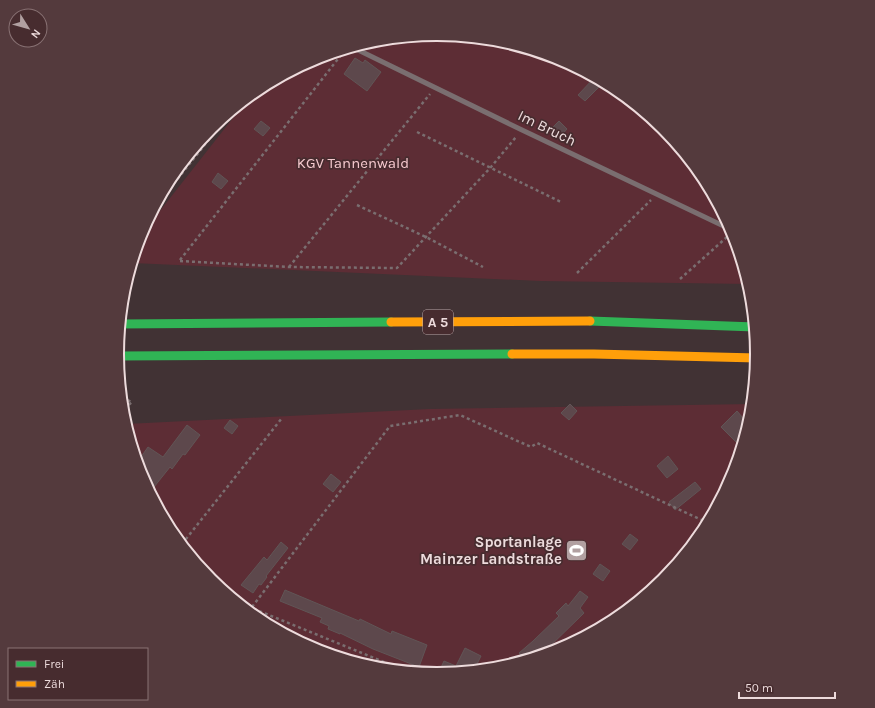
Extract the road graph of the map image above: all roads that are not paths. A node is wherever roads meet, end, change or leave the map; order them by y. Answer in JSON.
{"nodes":[{"id":1,"x":360,"y":51,"type":"edge"},
{"id":2,"x":723,"y":226,"type":"edge"},
{"id":3,"x":126,"y":324,"type":"edge"},
{"id":4,"x":749,"y":327,"type":"edge"},
{"id":5,"x":124,"y":356,"type":"edge"},
{"id":6,"x":750,"y":358,"type":"edge"}],
"edges":[{"from":1,"to":2,"type":"lane","name":"Im Bruch"},
{"from":3,"to":4,"type":"highway","number":"A 5"},
{"from":5,"to":6,"type":"highway","number":"A 5"}]}
